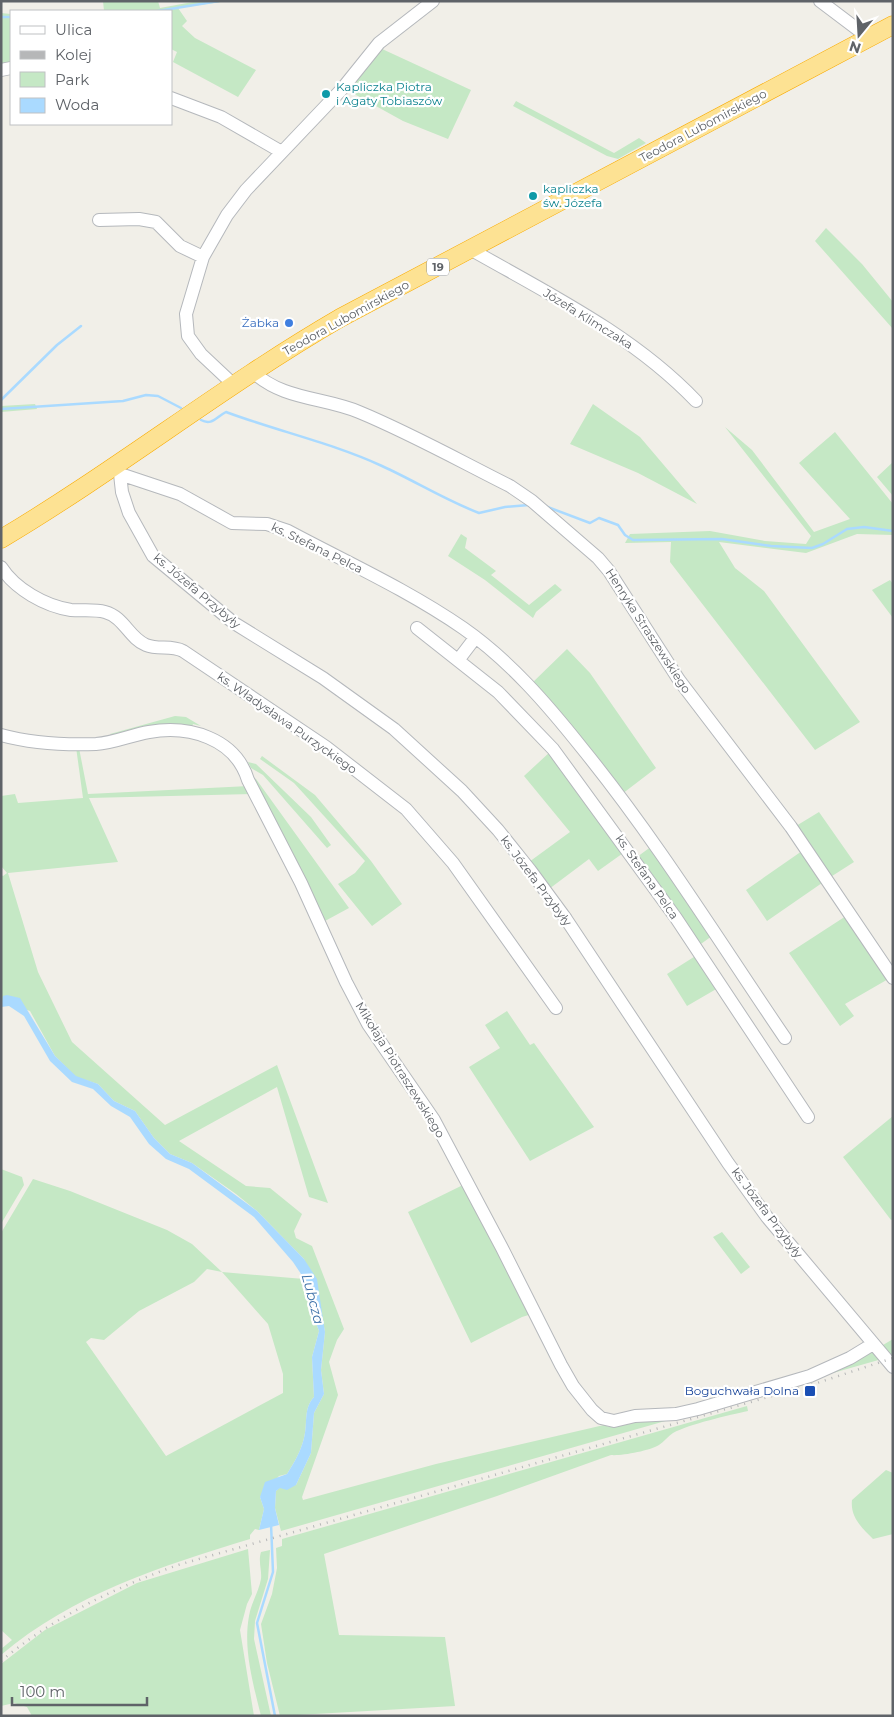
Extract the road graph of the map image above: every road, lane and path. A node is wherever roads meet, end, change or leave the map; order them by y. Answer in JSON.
{"nodes":[{"id":1,"x":433,"y":1,"type":"edge"},
{"id":2,"x":820,"y":1,"type":"edge"},
{"id":3,"x":893,"y":25,"type":"edge"},
{"id":4,"x":869,"y":38,"type":"junction"},
{"id":5,"x":172,"y":98,"type":"edge"},
{"id":6,"x":280,"y":151,"type":"junction"},
{"id":7,"x":99,"y":220,"type":"dead end"},
{"id":8,"x":470,"y":249,"type":"junction"},
{"id":9,"x":203,"y":257,"type":"junction"},
{"id":10,"x":253,"y":372,"type":"junction"},
{"id":11,"x":234,"y":385,"type":"junction"},
{"id":12,"x":696,"y":401,"type":"dead end"},
{"id":13,"x":118,"y":470,"type":"junction"},
{"id":14,"x":1,"y":539,"type":"edge"},
{"id":15,"x":1,"y":567,"type":"edge"},
{"id":16,"x":417,"y":628,"type":"dead end"},
{"id":17,"x":475,"y":638,"type":"junction"},
{"id":18,"x":459,"y":659,"type":"junction"},
{"id":19,"x":1,"y":735,"type":"edge"},
{"id":20,"x":893,"y":978,"type":"edge"},
{"id":21,"x":556,"y":1008,"type":"dead end"},
{"id":22,"x":785,"y":1038,"type":"dead end"},
{"id":23,"x":808,"y":1116,"type":"dead end"},
{"id":24,"x":873,"y":1344,"type":"junction"},
{"id":25,"x":890,"y":1364,"type":"edge"}],
"edges":[{"from":1,"to":6,"type":"street"},
{"from":2,"to":4,"type":"street"},
{"from":3,"to":4,"type":"highway","name":"Teodora Lubomirskiego","number":"19"},
{"from":4,"to":8,"type":"highway","name":"Teodora Lubomirskiego","number":"19"},
{"from":5,"to":6,"type":"street"},
{"from":6,"to":9,"type":"street"},
{"from":7,"to":9,"type":"street"},
{"from":8,"to":10,"type":"highway","name":"Teodora Lubomirskiego","number":"19"},
{"from":8,"to":12,"type":"street","name":"Józefa Klimczaka"},
{"from":9,"to":11,"type":"street"},
{"from":10,"to":11,"type":"highway","name":"Teodora Lubomirskiego","number":"19"},
{"from":10,"to":20,"type":"street","name":"Henryka Straszewskiego"},
{"from":11,"to":13,"type":"highway","name":"Teodora Lubomirskiego","number":"19"},
{"from":13,"to":14,"type":"highway","name":"Teodora Lubomirskiego","number":"19"},
{"from":13,"to":17,"type":"street","name":"ks. Stefana Pelca"},
{"from":13,"to":24,"type":"street","name":"ks. Józefa Przybyły"},
{"from":15,"to":21,"type":"street","name":"ks. Władysława Purzyckiego"},
{"from":16,"to":18,"type":"street","name":"ks. Stefana Pelca"},
{"from":17,"to":18,"type":"street"},
{"from":17,"to":22,"type":"street","name":"ks. Stefana Pelca"},
{"from":18,"to":23,"type":"street","name":"ks. Stefana Pelca"},
{"from":19,"to":24,"type":"street","name":"Mikołaja Piotraszewskiego"},
{"from":24,"to":25,"type":"street","name":"ks. Józefa Przybyły"}]}
